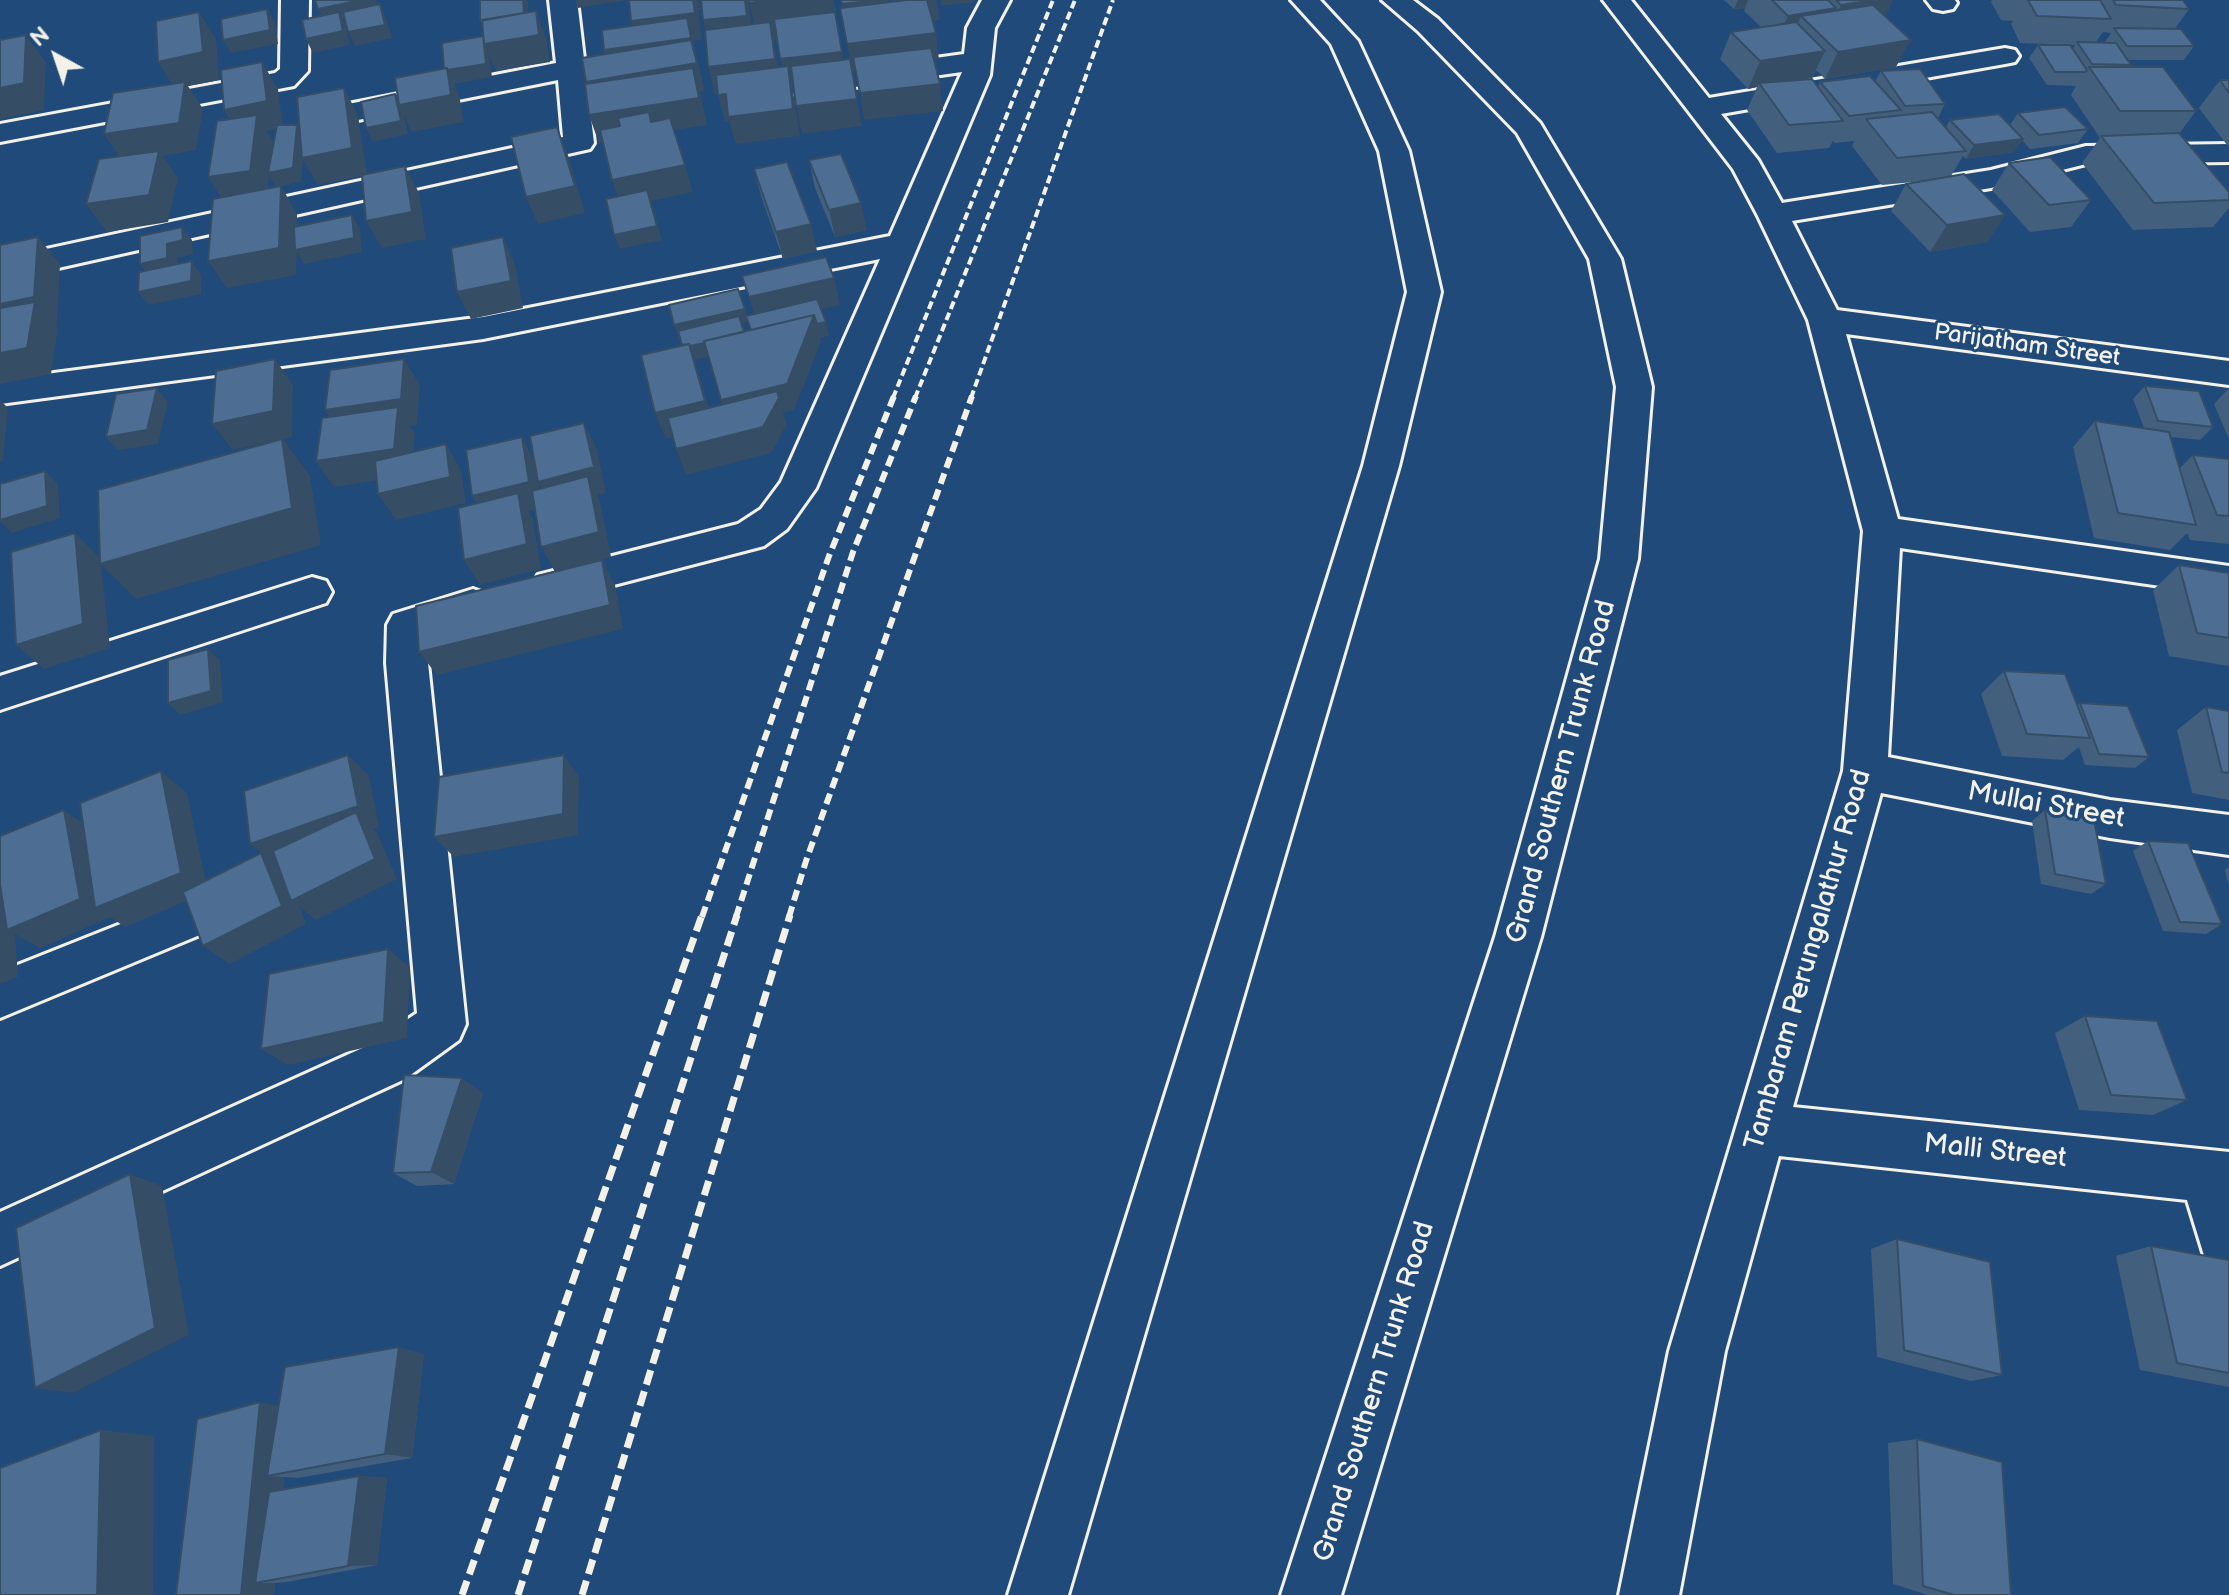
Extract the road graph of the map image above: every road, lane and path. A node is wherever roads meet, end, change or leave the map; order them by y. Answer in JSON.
{"nodes":[{"id":1,"x":295,"y":0,"type":"edge"},
{"id":2,"x":563,"y":0,"type":"edge"},
{"id":3,"x":996,"y":0,"type":"edge"},
{"id":4,"x":1305,"y":0,"type":"edge"},
{"id":5,"x":1396,"y":0,"type":"edge"},
{"id":6,"x":1617,"y":0,"type":"edge"},
{"id":7,"x":2005,"y":56,"type":"dead end"},
{"id":8,"x":977,"y":61,"type":"junction"},
{"id":9,"x":570,"y":69,"type":"junction"},
{"id":10,"x":798,"y":86,"type":"edge"},
{"id":11,"x":1704,"y":108,"type":"junction"},
{"id":12,"x":338,"y":115,"type":"edge"},
{"id":13,"x":0,"y":133,"type":"edge"},
{"id":14,"x":2229,"y":153,"type":"edge"},
{"id":15,"x":1773,"y":214,"type":"junction"},
{"id":16,"x":903,"y":244,"type":"junction"},
{"id":17,"x":0,"y":270,"type":"edge"},
{"id":18,"x":1825,"y":320,"type":"junction"},
{"id":19,"x":2229,"y":373,"type":"edge"},
{"id":20,"x":0,"y":392,"type":"edge"},
{"id":21,"x":1882,"y":531,"type":"junction"},
{"id":22,"x":2229,"y":581,"type":"edge"},
{"id":23,"x":312,"y":592,"type":"dead end"},
{"id":24,"x":0,"y":693,"type":"edge"},
{"id":25,"x":1865,"y":771,"type":"junction"},
{"id":26,"x":2229,"y":835,"type":"edge"},
{"id":27,"x":191,"y":917,"type":"edge"},
{"id":28,"x":0,"y":995,"type":"edge"},
{"id":29,"x":1761,"y":1129,"type":"junction"},
{"id":30,"x":2217,"y":1176,"type":"edge"},
{"id":31,"x":0,"y":1239,"type":"edge"},
{"id":32,"x":2229,"y":1256,"type":"edge"},
{"id":33,"x":1038,"y":1595,"type":"edge"},
{"id":34,"x":1311,"y":1595,"type":"edge"},
{"id":35,"x":1649,"y":1595,"type":"edge"}],
"edges":[{"from":1,"to":13,"type":"main road"},
{"from":2,"to":9,"type":"main road"},
{"from":3,"to":8,"type":"main road"},
{"from":4,"to":33,"type":"main road"},
{"from":5,"to":34,"type":"main road","name":"Grand Southern Trunk Road"},
{"from":6,"to":11,"type":"main road","name":"Tambaram Perungalathur Road"},
{"from":7,"to":11,"type":"main road"},
{"from":8,"to":10,"type":"main road"},
{"from":8,"to":16,"type":"main road"},
{"from":9,"to":12,"type":"main road"},
{"from":9,"to":17,"type":"main road"},
{"from":11,"to":15,"type":"main road","name":"Tambaram Perungalathur Road"},
{"from":14,"to":15,"type":"main road"},
{"from":15,"to":18,"type":"main road","name":"Tambaram Perungalathur Road"},
{"from":16,"to":20,"type":"main road"},
{"from":16,"to":31,"type":"main road"},
{"from":18,"to":19,"type":"main road","name":"Parijatham Street"},
{"from":18,"to":21,"type":"main road","name":"Tambaram Perungalathur Road"},
{"from":21,"to":22,"type":"main road"},
{"from":21,"to":25,"type":"main road","name":"Tambaram Perungalathur Road"},
{"from":23,"to":24,"type":"main road"},
{"from":25,"to":26,"type":"main road","name":"Mullai Street"},
{"from":25,"to":29,"type":"main road","name":"Tambaram Perungalathur Road"},
{"from":27,"to":28,"type":"main road"},
{"from":29,"to":30,"type":"main road","name":"Malli Street"},
{"from":29,"to":35,"type":"main road","name":"Tambaram Perungalathur Road"},
{"from":30,"to":32,"type":"main road"}]}
